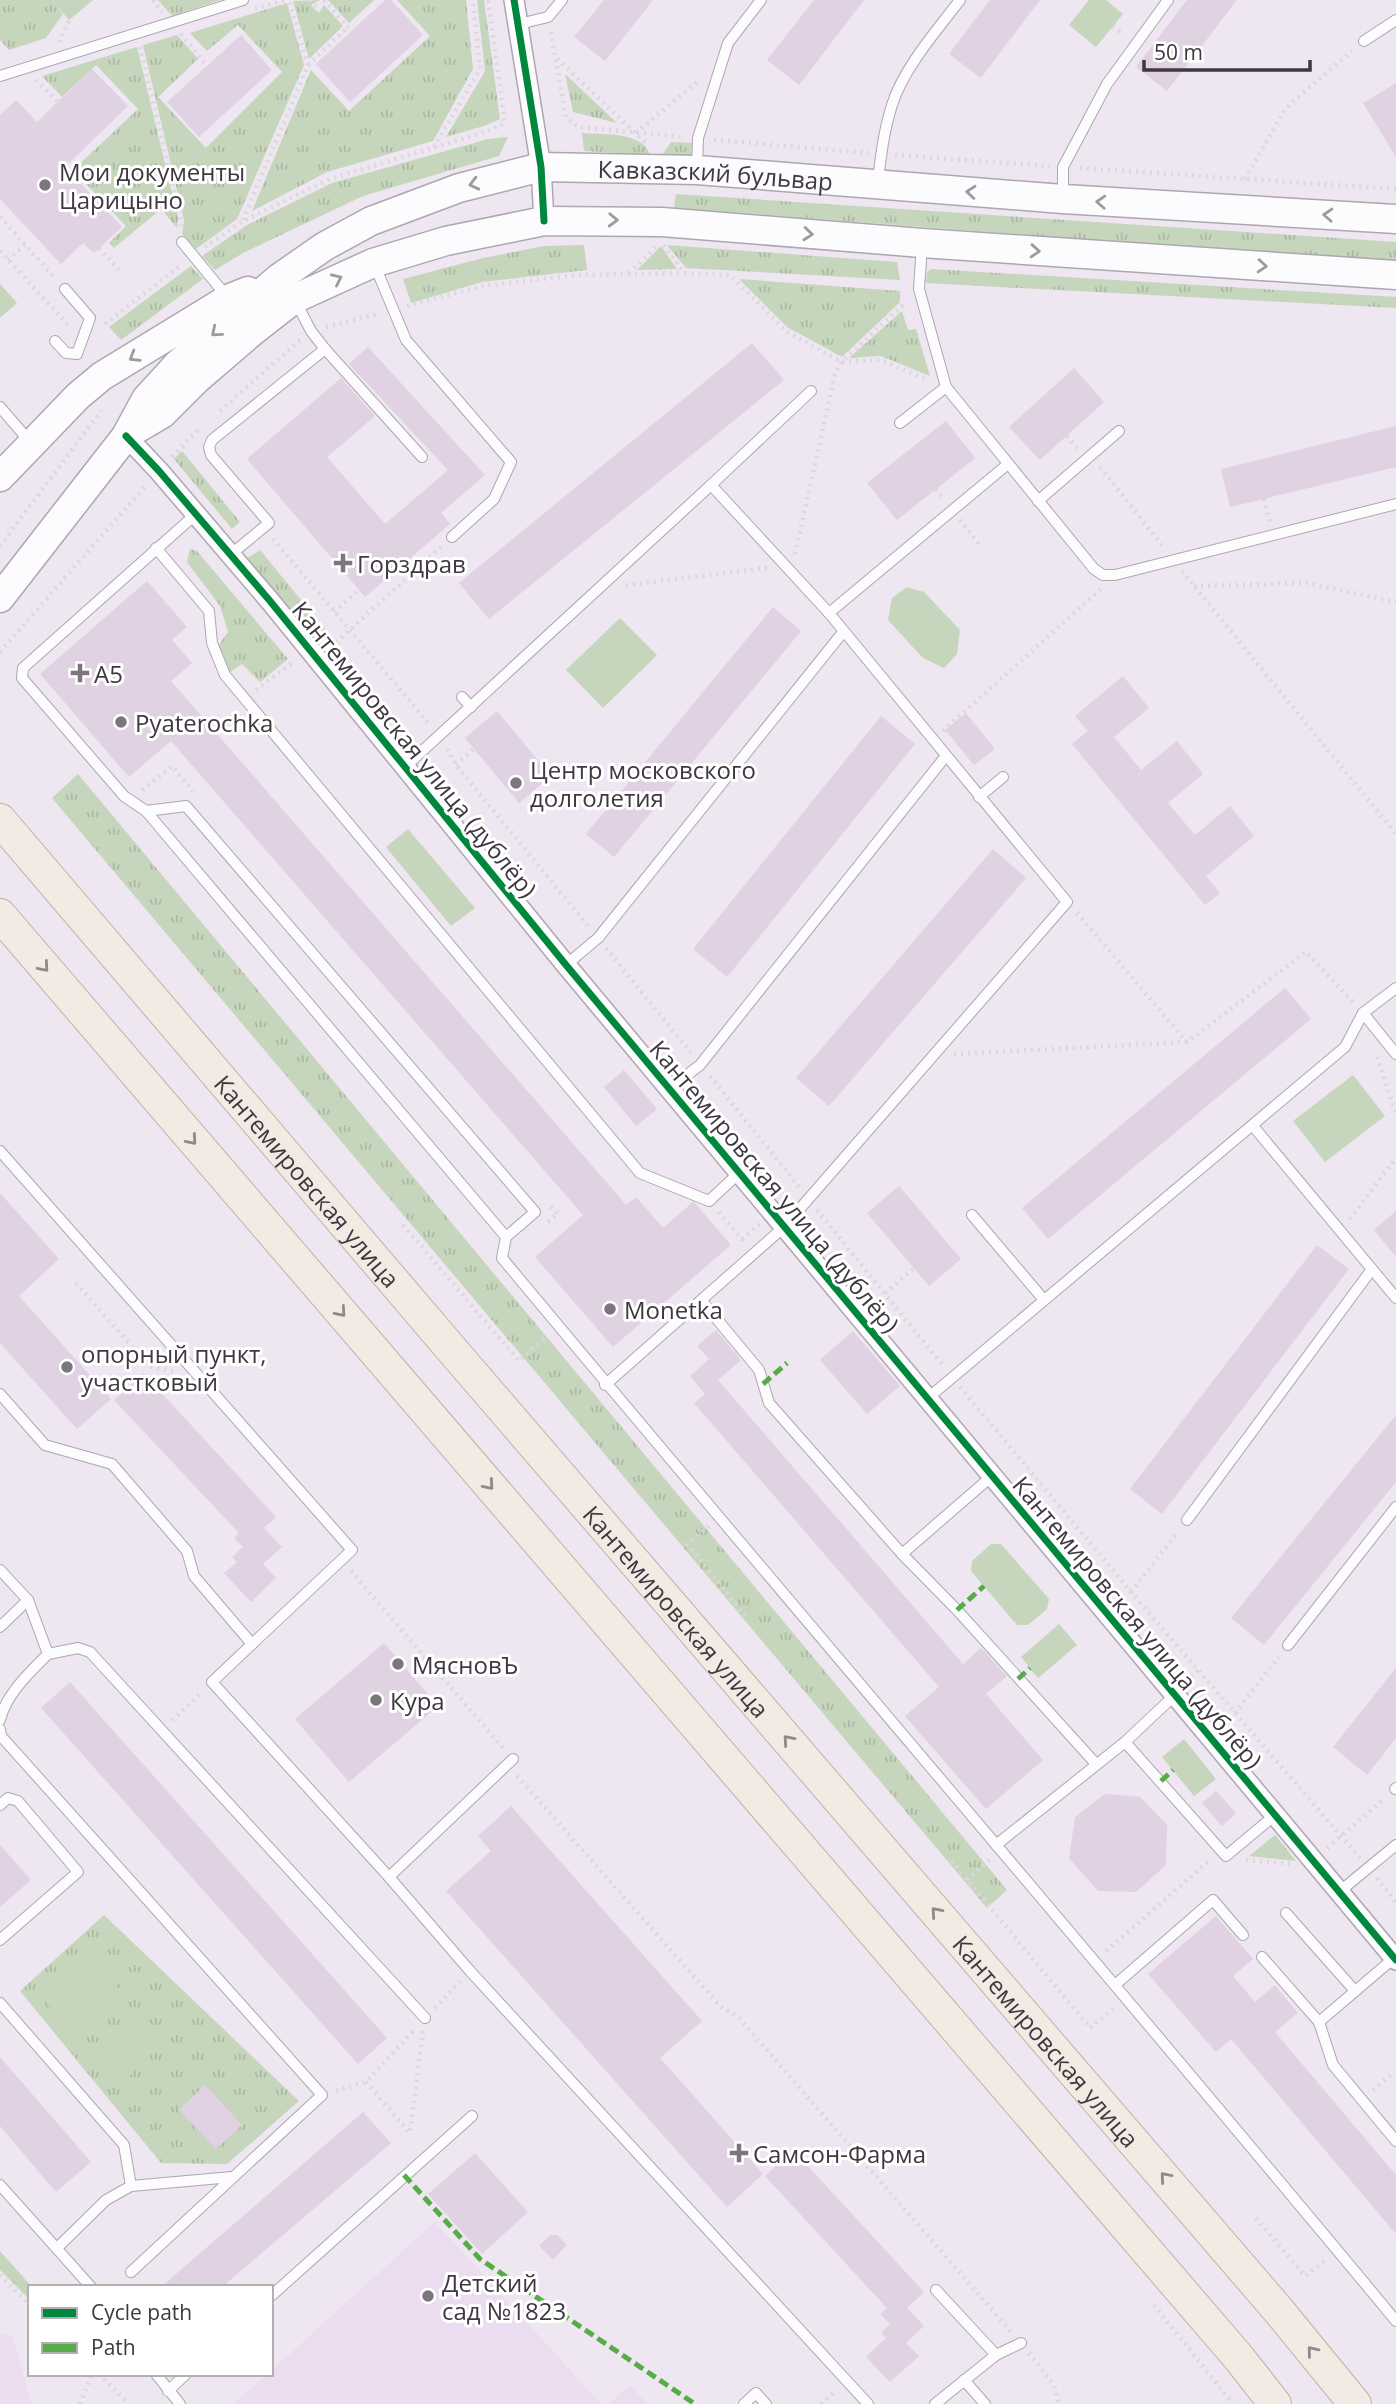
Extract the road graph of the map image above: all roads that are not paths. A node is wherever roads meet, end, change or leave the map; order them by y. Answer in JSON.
{"nodes":[{"id":1,"x":243,"y":0,"type":"edge"},
{"id":2,"x":514,"y":0,"type":"edge"},
{"id":3,"x":562,"y":0,"type":"edge"},
{"id":4,"x":761,"y":0,"type":"edge"},
{"id":5,"x":960,"y":0,"type":"edge"},
{"id":6,"x":1168,"y":0,"type":"edge"},
{"id":7,"x":1396,"y":20,"type":"edge"},
{"id":8,"x":519,"y":24,"type":"junction"},
{"id":9,"x":1364,"y":41,"type":"road end"},
{"id":10,"x":0,"y":76,"type":"edge"},
{"id":11,"x":541,"y":167,"type":"junction"},
{"id":12,"x":697,"y":170,"type":"junction"},
{"id":13,"x":878,"y":185,"type":"junction"},
{"id":14,"x":1063,"y":200,"type":"junction"},
{"id":15,"x":1396,"y":219,"type":"edge"},
{"id":16,"x":544,"y":221,"type":"junction"},
{"id":17,"x":179,"y":239,"type":"road end"},
{"id":18,"x":922,"y":243,"type":"junction"},
{"id":19,"x":373,"y":263,"type":"junction"},
{"id":20,"x":1396,"y":275,"type":"edge"},
{"id":21,"x":287,"y":288,"type":"junction"},
{"id":22,"x":65,"y":289,"type":"road end"},
{"id":23,"x":228,"y":299,"type":"junction"},
{"id":24,"x":55,"y":341,"type":"dead end"},
{"id":25,"x":325,"y":349,"type":"junction"},
{"id":26,"x":943,"y":389,"type":"junction"},
{"id":27,"x":811,"y":391,"type":"dead end"},
{"id":28,"x":0,"y":407,"type":"edge"},
{"id":29,"x":900,"y":423,"type":"dead end"},
{"id":30,"x":1118,"y":431,"type":"dead end"},
{"id":31,"x":126,"y":436,"type":"junction"},
{"id":32,"x":32,"y":444,"type":"junction"},
{"id":33,"x":422,"y":457,"type":"dead end"},
{"id":34,"x":1008,"y":464,"type":"junction"},
{"id":35,"x":0,"y":477,"type":"edge"},
{"id":36,"x":711,"y":485,"type":"junction"},
{"id":37,"x":1038,"y":501,"type":"junction"},
{"id":38,"x":1396,"y":504,"type":"edge"},
{"id":39,"x":196,"y":514,"type":"junction"},
{"id":40,"x":452,"y":537,"type":"road end"},
{"id":41,"x":156,"y":548,"type":"junction"},
{"id":42,"x":230,"y":555,"type":"junction"},
{"id":43,"x":0,"y":598,"type":"edge"},
{"id":44,"x":829,"y":613,"type":"junction"},
{"id":45,"x":844,"y":632,"type":"junction"},
{"id":46,"x":462,"y":697,"type":"dead end"},
{"id":47,"x":471,"y":707,"type":"junction"},
{"id":48,"x":945,"y":757,"type":"junction"},
{"id":49,"x":406,"y":766,"type":"junction"},
{"id":50,"x":1003,"y":778,"type":"dead end"},
{"id":51,"x":979,"y":797,"type":"junction"},
{"id":52,"x":146,"y":811,"type":"junction"},
{"id":53,"x":0,"y":820,"type":"edge"},
{"id":54,"x":0,"y":915,"type":"edge"},
{"id":55,"x":566,"y":965,"type":"junction"},
{"id":56,"x":1396,"y":988,"type":"edge"},
{"id":57,"x":1363,"y":1013,"type":"junction"},
{"id":58,"x":1396,"y":1054,"type":"edge"},
{"id":59,"x":668,"y":1089,"type":"junction"},
{"id":60,"x":1253,"y":1126,"type":"junction"},
{"id":61,"x":0,"y":1150,"type":"edge"},
{"id":62,"x":739,"y":1173,"type":"junction"},
{"id":63,"x":972,"y":1215,"type":"dead end"},
{"id":64,"x":784,"y":1227,"type":"junction"},
{"id":65,"x":506,"y":1237,"type":"junction"},
{"id":66,"x":1372,"y":1269,"type":"junction"},
{"id":67,"x":1396,"y":1298,"type":"edge"},
{"id":68,"x":701,"y":1300,"type":"junction"},
{"id":69,"x":1044,"y":1300,"type":"junction"},
{"id":70,"x":605,"y":1385,"type":"junction"},
{"id":71,"x":0,"y":1394,"type":"edge"},
{"id":72,"x":928,"y":1398,"type":"junction"},
{"id":73,"x":992,"y":1476,"type":"junction"},
{"id":74,"x":1396,"y":1507,"type":"edge"},
{"id":75,"x":1187,"y":1520,"type":"road end"},
{"id":76,"x":902,"y":1554,"type":"junction"},
{"id":77,"x":0,"y":1570,"type":"edge"},
{"id":78,"x":28,"y":1600,"type":"junction"},
{"id":79,"x":0,"y":1627,"type":"edge"},
{"id":80,"x":252,"y":1644,"type":"junction"},
{"id":81,"x":1288,"y":1645,"type":"road end"},
{"id":82,"x":48,"y":1654,"type":"junction"},
{"id":83,"x":1175,"y":1695,"type":"junction"},
{"id":84,"x":0,"y":1720,"type":"edge"},
{"id":85,"x":0,"y":1728,"type":"edge"},
{"id":86,"x":1125,"y":1742,"type":"junction"},
{"id":87,"x":510,"y":1762,"type":"road end"},
{"id":88,"x":1096,"y":1764,"type":"junction"},
{"id":89,"x":0,"y":1805,"type":"edge"},
{"id":90,"x":1275,"y":1815,"type":"junction"},
{"id":91,"x":1396,"y":1845,"type":"edge"},
{"id":92,"x":998,"y":1848,"type":"junction"},
{"id":93,"x":389,"y":1877,"type":"junction"},
{"id":94,"x":1339,"y":1892,"type":"junction"},
{"id":95,"x":1286,"y":1913,"type":"dead end"},
{"id":96,"x":1243,"y":1935,"type":"dead end"},
{"id":97,"x":0,"y":1940,"type":"edge"},
{"id":98,"x":1262,"y":1957,"type":"dead end"},
{"id":99,"x":1395,"y":1959,"type":"edge"},
{"id":100,"x":1115,"y":1985,"type":"junction"},
{"id":101,"x":1355,"y":1991,"type":"junction"},
{"id":102,"x":0,"y":2003,"type":"edge"},
{"id":103,"x":425,"y":2018,"type":"road end"},
{"id":104,"x":1319,"y":2022,"type":"junction"},
{"id":105,"x":472,"y":2116,"type":"dead end"},
{"id":106,"x":1396,"y":2141,"type":"edge"},
{"id":107,"x":233,"y":2177,"type":"junction"},
{"id":108,"x":0,"y":2185,"type":"edge"},
{"id":109,"x":131,"y":2186,"type":"junction"},
{"id":110,"x":57,"y":2248,"type":"junction"},
{"id":111,"x":131,"y":2272,"type":"dead end"},
{"id":112,"x":89,"y":2285,"type":"edge"},
{"id":113,"x":936,"y":2291,"type":"dead end"},
{"id":114,"x":273,"y":2295,"type":"edge"},
{"id":115,"x":1396,"y":2321,"type":"edge"},
{"id":116,"x":1020,"y":2343,"type":"road end"},
{"id":117,"x":996,"y":2355,"type":"junction"},
{"id":118,"x":157,"y":2376,"type":"edge"},
{"id":119,"x":184,"y":2376,"type":"edge"},
{"id":120,"x":964,"y":2380,"type":"junction"},
{"id":121,"x":168,"y":2391,"type":"junction"},
{"id":122,"x":180,"y":2404,"type":"edge"},
{"id":123,"x":744,"y":2404,"type":"edge"},
{"id":124,"x":766,"y":2404,"type":"edge"},
{"id":125,"x":868,"y":2404,"type":"edge"},
{"id":126,"x":935,"y":2404,"type":"edge"},
{"id":127,"x":985,"y":2404,"type":"edge"},
{"id":128,"x":1275,"y":2404,"type":"edge"},
{"id":129,"x":1354,"y":2404,"type":"edge"}],
"edges":[{"from":1,"to":10,"type":"lane"},
{"from":2,"to":8,"type":"street"},
{"from":3,"to":8,"type":"lane"},
{"from":4,"to":12,"type":"lane"},
{"from":5,"to":13,"type":"lane"},
{"from":6,"to":14,"type":"lane"},
{"from":7,"to":9,"type":"lane"},
{"from":8,"to":11,"type":"street"},
{"from":11,"to":12,"type":"main road","name":"Кавказский бульвар"},
{"from":11,"to":16,"type":"street"},
{"from":11,"to":21,"type":"main road","name":"Кавказский бульвар","one_way":true},
{"from":12,"to":13,"type":"main road","name":"Кавказский бульвар"},
{"from":14,"to":13,"type":"main road","name":"Кавказский бульвар","one_way":true},
{"from":15,"to":14,"type":"main road","name":"Кавказский бульвар","one_way":true},
{"from":16,"to":18,"type":"main road","name":"Кавказский бульвар","one_way":true},
{"from":16,"to":19,"type":"main road","name":"Кавказский бульвар"},
{"from":17,"to":23,"type":"lane"},
{"from":18,"to":20,"type":"main road","name":"Кавказский бульвар","one_way":true},
{"from":18,"to":26,"type":"lane"},
{"from":21,"to":19,"type":"main road","name":"Кавказский бульвар","one_way":true},
{"from":19,"to":40,"type":"lane"},
{"from":21,"to":23,"type":"main road"},
{"from":21,"to":25,"type":"lane"},
{"from":21,"to":31,"type":"main road","name":"Кавказский бульвар"},
{"from":22,"to":24,"type":"lane"},
{"from":23,"to":32,"type":"main road","one_way":true},
{"from":25,"to":33,"type":"lane"},
{"from":25,"to":42,"type":"lane"},
{"from":26,"to":29,"type":"lane"},
{"from":26,"to":34,"type":"lane"},
{"from":27,"to":36,"type":"lane"},
{"from":28,"to":32,"type":"lane"},
{"from":30,"to":37,"type":"lane"},
{"from":31,"to":39,"type":"street","name":"Кантемировская улица (дублёр)"},
{"from":31,"to":43,"type":"main road","name":"Кавказский бульвар"},
{"from":32,"to":35,"type":"main road"},
{"from":34,"to":37,"type":"lane"},
{"from":34,"to":44,"type":"lane"},
{"from":36,"to":44,"type":"lane"},
{"from":36,"to":47,"type":"lane"},
{"from":37,"to":38,"type":"lane"},
{"from":39,"to":41,"type":"lane"},
{"from":39,"to":42,"type":"street","name":"Кантемировская улица (дублёр)"},
{"from":41,"to":52,"type":"lane"},
{"from":41,"to":62,"type":"lane"},
{"from":42,"to":49,"type":"street","name":"Кантемировская улица (дублёр)"},
{"from":44,"to":45,"type":"lane"},
{"from":45,"to":48,"type":"lane"},
{"from":45,"to":55,"type":"lane"},
{"from":46,"to":47,"type":"lane"},
{"from":47,"to":49,"type":"lane"},
{"from":48,"to":51,"type":"lane"},
{"from":48,"to":59,"type":"lane"},
{"from":49,"to":55,"type":"street","name":"Кантемировская улица (дублёр)"},
{"from":50,"to":51,"type":"lane"},
{"from":51,"to":64,"type":"lane"},
{"from":52,"to":65,"type":"lane"},
{"from":52,"to":65,"type":"lane"},
{"from":129,"to":53,"type":"main road","name":"Кантемировская улица","one_way":true},
{"from":54,"to":128,"type":"main road","one_way":true},
{"from":55,"to":59,"type":"street","name":"Кантемировская улица (дублёр)"},
{"from":56,"to":57,"type":"lane"},
{"from":57,"to":58,"type":"lane"},
{"from":57,"to":60,"type":"lane"},
{"from":59,"to":62,"type":"street","name":"Кантемировская улица (дублёр)"},
{"from":60,"to":66,"type":"lane"},
{"from":60,"to":69,"type":"lane"},
{"from":61,"to":80,"type":"lane"},
{"from":62,"to":64,"type":"street","name":"Кантемировская улица (дублёр)"},
{"from":63,"to":69,"type":"lane"},
{"from":64,"to":68,"type":"lane"},
{"from":64,"to":72,"type":"street","name":"Кантемировская улица (дублёр)"},
{"from":65,"to":70,"type":"lane"},
{"from":66,"to":67,"type":"lane"},
{"from":66,"to":75,"type":"lane"},
{"from":68,"to":70,"type":"lane"},
{"from":68,"to":76,"type":"lane"},
{"from":69,"to":72,"type":"lane"},
{"from":70,"to":92,"type":"lane"},
{"from":71,"to":80,"type":"lane"},
{"from":72,"to":73,"type":"street","name":"Кантемировская улица (дублёр)"},
{"from":73,"to":76,"type":"lane"},
{"from":73,"to":83,"type":"street","name":"Кантемировская улица (дублёр)"},
{"from":74,"to":81,"type":"lane"},
{"from":76,"to":88,"type":"lane"},
{"from":77,"to":78,"type":"lane"},
{"from":78,"to":79,"type":"lane"},
{"from":78,"to":82,"type":"lane"},
{"from":80,"to":93,"type":"lane"},
{"from":82,"to":84,"type":"lane"},
{"from":82,"to":103,"type":"lane"},
{"from":83,"to":86,"type":"lane"},
{"from":83,"to":90,"type":"street","name":"Кантемировская улица (дублёр)"},
{"from":85,"to":107,"type":"lane"},
{"from":86,"to":88,"type":"lane"},
{"from":86,"to":90,"type":"lane"},
{"from":87,"to":93,"type":"lane"},
{"from":88,"to":92,"type":"lane"},
{"from":89,"to":97,"type":"lane"},
{"from":90,"to":94,"type":"street","name":"Кантемировская улица (дублёр)"},
{"from":91,"to":94,"type":"lane"},
{"from":92,"to":100,"type":"lane"},
{"from":93,"to":125,"type":"lane"},
{"from":94,"to":99,"type":"street","name":"Кантемировская улица (дублёр)"},
{"from":95,"to":101,"type":"lane"},
{"from":96,"to":100,"type":"lane"},
{"from":98,"to":104,"type":"lane"},
{"from":99,"to":101,"type":"lane"},
{"from":100,"to":115,"type":"lane"},
{"from":101,"to":104,"type":"lane"},
{"from":102,"to":109,"type":"lane"},
{"from":104,"to":106,"type":"lane"},
{"from":105,"to":114,"type":"lane"},
{"from":107,"to":109,"type":"lane"},
{"from":107,"to":111,"type":"lane"},
{"from":108,"to":110,"type":"lane"},
{"from":109,"to":110,"type":"lane"},
{"from":110,"to":112,"type":"lane"},
{"from":113,"to":117,"type":"lane"},
{"from":116,"to":117,"type":"lane"},
{"from":117,"to":120,"type":"lane"},
{"from":118,"to":121,"type":"lane"},
{"from":119,"to":121,"type":"lane"},
{"from":120,"to":126,"type":"lane"},
{"from":120,"to":127,"type":"lane"},
{"from":121,"to":122,"type":"lane"},
{"from":123,"to":124,"type":"lane"}]}
